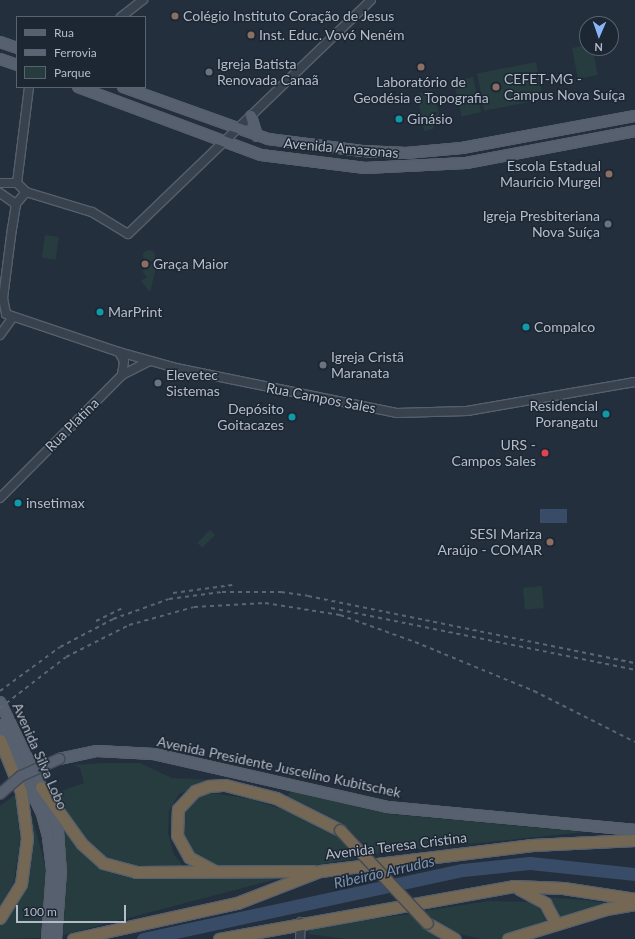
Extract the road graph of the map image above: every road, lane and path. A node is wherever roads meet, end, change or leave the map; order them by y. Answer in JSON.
{"nodes":[{"id":1,"x":143,"y":0,"type":"edge"},
{"id":2,"x":371,"y":0,"type":"edge"},
{"id":3,"x":122,"y":16,"type":"edge"},
{"id":4,"x":29,"y":88,"type":"edge"},
{"id":5,"x":81,"y":88,"type":"edge"},
{"id":6,"x":126,"y":88,"type":"edge"},
{"id":7,"x":251,"y":116,"type":"junction"},
{"id":8,"x":635,"y":116,"type":"edge"},
{"id":9,"x":237,"y":129,"type":"junction"},
{"id":10,"x":635,"y":131,"type":"edge"},
{"id":11,"x":257,"y":136,"type":"junction"},
{"id":12,"x":224,"y":143,"type":"junction"},
{"id":13,"x":0,"y":183,"type":"edge"},
{"id":14,"x":17,"y":183,"type":"junction"},
{"id":15,"x":26,"y":192,"type":"junction"},
{"id":16,"x":0,"y":193,"type":"edge"},
{"id":17,"x":16,"y":204,"type":"junction"},
{"id":18,"x":13,"y":317,"type":"junction"},
{"id":19,"x":0,"y":335,"type":"edge"},
{"id":20,"x":119,"y":352,"type":"junction"},
{"id":21,"x":150,"y":361,"type":"junction"},
{"id":22,"x":122,"y":375,"type":"junction"},
{"id":23,"x":635,"y":382,"type":"edge"},
{"id":24,"x":0,"y":498,"type":"edge"},
{"id":25,"x":0,"y":702,"type":"edge"},
{"id":26,"x":0,"y":725,"type":"edge"},
{"id":27,"x":0,"y":740,"type":"edge"},
{"id":28,"x":41,"y":787,"type":"junction"},
{"id":29,"x":0,"y":794,"type":"edge"},
{"id":30,"x":635,"y":830,"type":"edge"},
{"id":31,"x":635,"y":840,"type":"edge"},
{"id":32,"x":56,"y":870,"type":"junction"},
{"id":33,"x":320,"y":871,"type":"junction"},
{"id":34,"x":223,"y":873,"type":"junction"},
{"id":35,"x":512,"y":886,"type":"junction"},
{"id":36,"x":635,"y":899,"type":"edge"},
{"id":37,"x":635,"y":904,"type":"edge"},
{"id":38,"x":9,"y":906,"type":"junction"},
{"id":39,"x":0,"y":914,"type":"edge"},
{"id":40,"x":0,"y":918,"type":"edge"},
{"id":41,"x":301,"y":922,"type":"junction"},
{"id":42,"x":556,"y":924,"type":"junction"},
{"id":43,"x":47,"y":939,"type":"edge"},
{"id":44,"x":56,"y":939,"type":"edge"},
{"id":45,"x":73,"y":939,"type":"edge"},
{"id":46,"x":219,"y":939,"type":"edge"},
{"id":47,"x":300,"y":939,"type":"edge"},
{"id":48,"x":455,"y":939,"type":"edge"},
{"id":49,"x":508,"y":939,"type":"edge"}],
"edges":[{"from":1,"to":3,"type":"street"},
{"from":2,"to":7,"type":"street"},
{"from":4,"to":14,"type":"street"},
{"from":5,"to":12,"type":"main road","name":"Avenida Amazonas"},
{"from":6,"to":9,"type":"main road","name":"Avenida Amazonas"},
{"from":7,"to":9,"type":"street"},
{"from":7,"to":11,"type":"main road"},
{"from":8,"to":11,"type":"main road","name":"Avenida Amazonas"},
{"from":9,"to":11,"type":"main road","name":"Avenida Amazonas"},
{"from":9,"to":12,"type":"street"},
{"from":10,"to":12,"type":"main road","name":"Avenida Amazonas"},
{"from":12,"to":15,"type":"street"},
{"from":13,"to":14,"type":"street"},
{"from":14,"to":15,"type":"street"},
{"from":15,"to":17,"type":"street"},
{"from":16,"to":17,"type":"street"},
{"from":17,"to":18,"type":"street"},
{"from":18,"to":19,"type":"street"},
{"from":18,"to":20,"type":"street","name":"Rua Campos Sales"},
{"from":20,"to":21,"type":"street","name":"Rua Campos Sales"},
{"from":20,"to":22,"type":"street"},
{"from":21,"to":22,"type":"street","name":"Rua Platina"},
{"from":21,"to":23,"type":"street","name":"Rua Campos Sales"},
{"from":22,"to":24,"type":"street","name":"Rua Platina"},
{"from":25,"to":28,"type":"main road","name":"Avenida Silva Lobo"},
{"from":26,"to":32,"type":"main road","name":"Avenida Silva Lobo"},
{"from":27,"to":38,"type":"highway"},
{"from":28,"to":32,"type":"main road","name":"Avenida Silva Lobo"},
{"from":28,"to":34,"type":"highway"},
{"from":29,"to":30,"type":"main road","name":"Avenida Presidente Juscelino Kubitschek","bridge":true},
{"from":31,"to":33,"type":"highway","name":"Avenida Teresa Cristina"},
{"from":32,"to":43,"type":"main road"},
{"from":32,"to":44,"type":"main road"},
{"from":33,"to":34,"type":"highway"},
{"from":33,"to":45,"type":"highway","name":"Avenida Teresa Cristina"},
{"from":34,"to":48,"type":"highway","bridge":true},
{"from":35,"to":36,"type":"highway"},
{"from":35,"to":41,"type":"highway"},
{"from":35,"to":42,"type":"highway"},
{"from":37,"to":42,"type":"highway"},
{"from":38,"to":39,"type":"main road"},
{"from":38,"to":40,"type":"highway"},
{"from":41,"to":46,"type":"highway"},
{"from":41,"to":47,"type":"street"},
{"from":42,"to":49,"type":"highway"}]}
